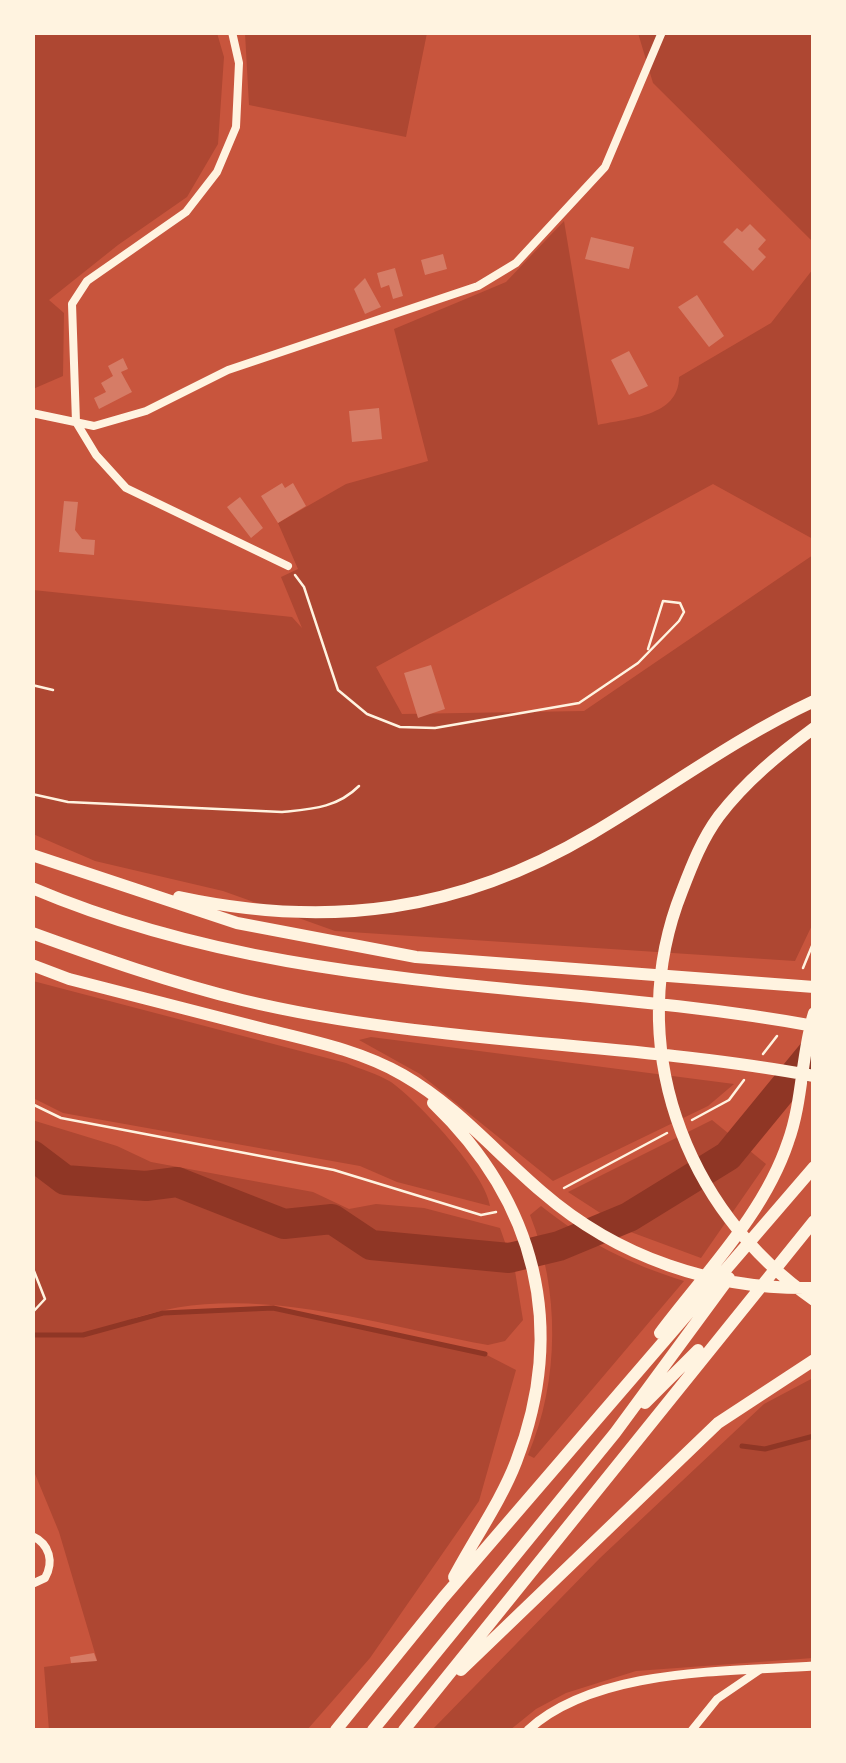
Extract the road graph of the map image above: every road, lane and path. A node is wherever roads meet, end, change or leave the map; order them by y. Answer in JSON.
{"nodes":[{"id":1,"x":232,"y":32,"type":"edge"},
{"id":2,"x":662,"y":32,"type":"edge"},
{"id":3,"x":32,"y":413,"type":"edge"},
{"id":4,"x":76,"y":422,"type":"junction"},
{"id":5,"x":288,"y":566,"type":"joint"},
{"id":6,"x":648,"y":649,"type":"junction"},
{"id":7,"x":32,"y":684,"type":"edge"},
{"id":8,"x":54,"y":690,"type":"dead end"},
{"id":9,"x":814,"y":700,"type":"edge"},
{"id":10,"x":814,"y":728,"type":"edge"},
{"id":11,"x":359,"y":786,"type":"dead end"},
{"id":12,"x":32,"y":794,"type":"edge"},
{"id":13,"x":32,"y":855,"type":"edge"},
{"id":14,"x":102,"y":881,"type":"junction"},
{"id":15,"x":32,"y":888,"type":"edge"},
{"id":16,"x":32,"y":933,"type":"edge"},
{"id":17,"x":32,"y":966,"type":"edge"},
{"id":18,"x":814,"y":987,"type":"edge"},
{"id":19,"x":814,"y":1014,"type":"edge"},
{"id":20,"x":814,"y":1026,"type":"edge"},
{"id":21,"x":402,"y":1074,"type":"junction"},
{"id":22,"x":814,"y":1076,"type":"edge"},
{"id":23,"x":814,"y":1167,"type":"edge"},
{"id":24,"x":786,"y":1199,"type":"junction"},
{"id":25,"x":814,"y":1221,"type":"edge"},
{"id":26,"x":32,"y":1266,"type":"edge"},
{"id":27,"x":814,"y":1288,"type":"edge"},
{"id":28,"x":749,"y":1298,"type":"junction"},
{"id":29,"x":814,"y":1300,"type":"edge"},
{"id":30,"x":32,"y":1313,"type":"edge"},
{"id":31,"x":814,"y":1360,"type":"edge"},
{"id":32,"x":602,"y":1411,"type":"junction"},
{"id":33,"x":616,"y":1434,"type":"junction"},
{"id":34,"x":32,"y":1536,"type":"edge"},
{"id":35,"x":32,"y":1584,"type":"edge"},
{"id":36,"x":443,"y":1598,"type":"junction"},
{"id":37,"x":814,"y":1666,"type":"edge"},
{"id":38,"x":761,"y":1669,"type":"junction"},
{"id":39,"x":444,"y":1684,"type":"junction"},
{"id":40,"x":336,"y":1730,"type":"edge"},
{"id":41,"x":373,"y":1730,"type":"edge"},
{"id":42,"x":404,"y":1730,"type":"edge"},
{"id":43,"x":528,"y":1730,"type":"edge"},
{"id":44,"x":692,"y":1730,"type":"edge"}],
"edges":[{"from":1,"to":4,"type":"street"},
{"from":2,"to":4,"type":"street"},
{"from":3,"to":4,"type":"street"},
{"from":4,"to":5,"type":"street"},
{"from":5,"to":6,"type":"path"},
{"from":6,"to":6,"type":"path"},
{"from":7,"to":8,"type":"path"},
{"from":9,"to":14,"type":"highway"},
{"from":10,"to":29,"type":"highway"},
{"from":11,"to":12,"type":"path"},
{"from":13,"to":14,"type":"highway"},
{"from":14,"to":18,"type":"highway"},
{"from":15,"to":20,"type":"highway"},
{"from":16,"to":22,"type":"highway"},
{"from":17,"to":21,"type":"highway"},
{"from":19,"to":32,"type":"highway"},
{"from":21,"to":27,"type":"highway"},
{"from":21,"to":36,"type":"highway"},
{"from":23,"to":24,"type":"highway"},
{"from":24,"to":32,"type":"highway"},
{"from":24,"to":33,"type":"highway"},
{"from":25,"to":28,"type":"highway"},
{"from":26,"to":30,"type":"path"},
{"from":28,"to":33,"type":"highway"},
{"from":28,"to":39,"type":"highway"},
{"from":31,"to":39,"type":"highway"},
{"from":32,"to":36,"type":"highway"},
{"from":33,"to":41,"type":"highway"},
{"from":34,"to":35,"type":"street"},
{"from":36,"to":40,"type":"highway"},
{"from":37,"to":38,"type":"street"},
{"from":38,"to":43,"type":"street"},
{"from":38,"to":44,"type":"street"},
{"from":39,"to":42,"type":"highway"}]}
